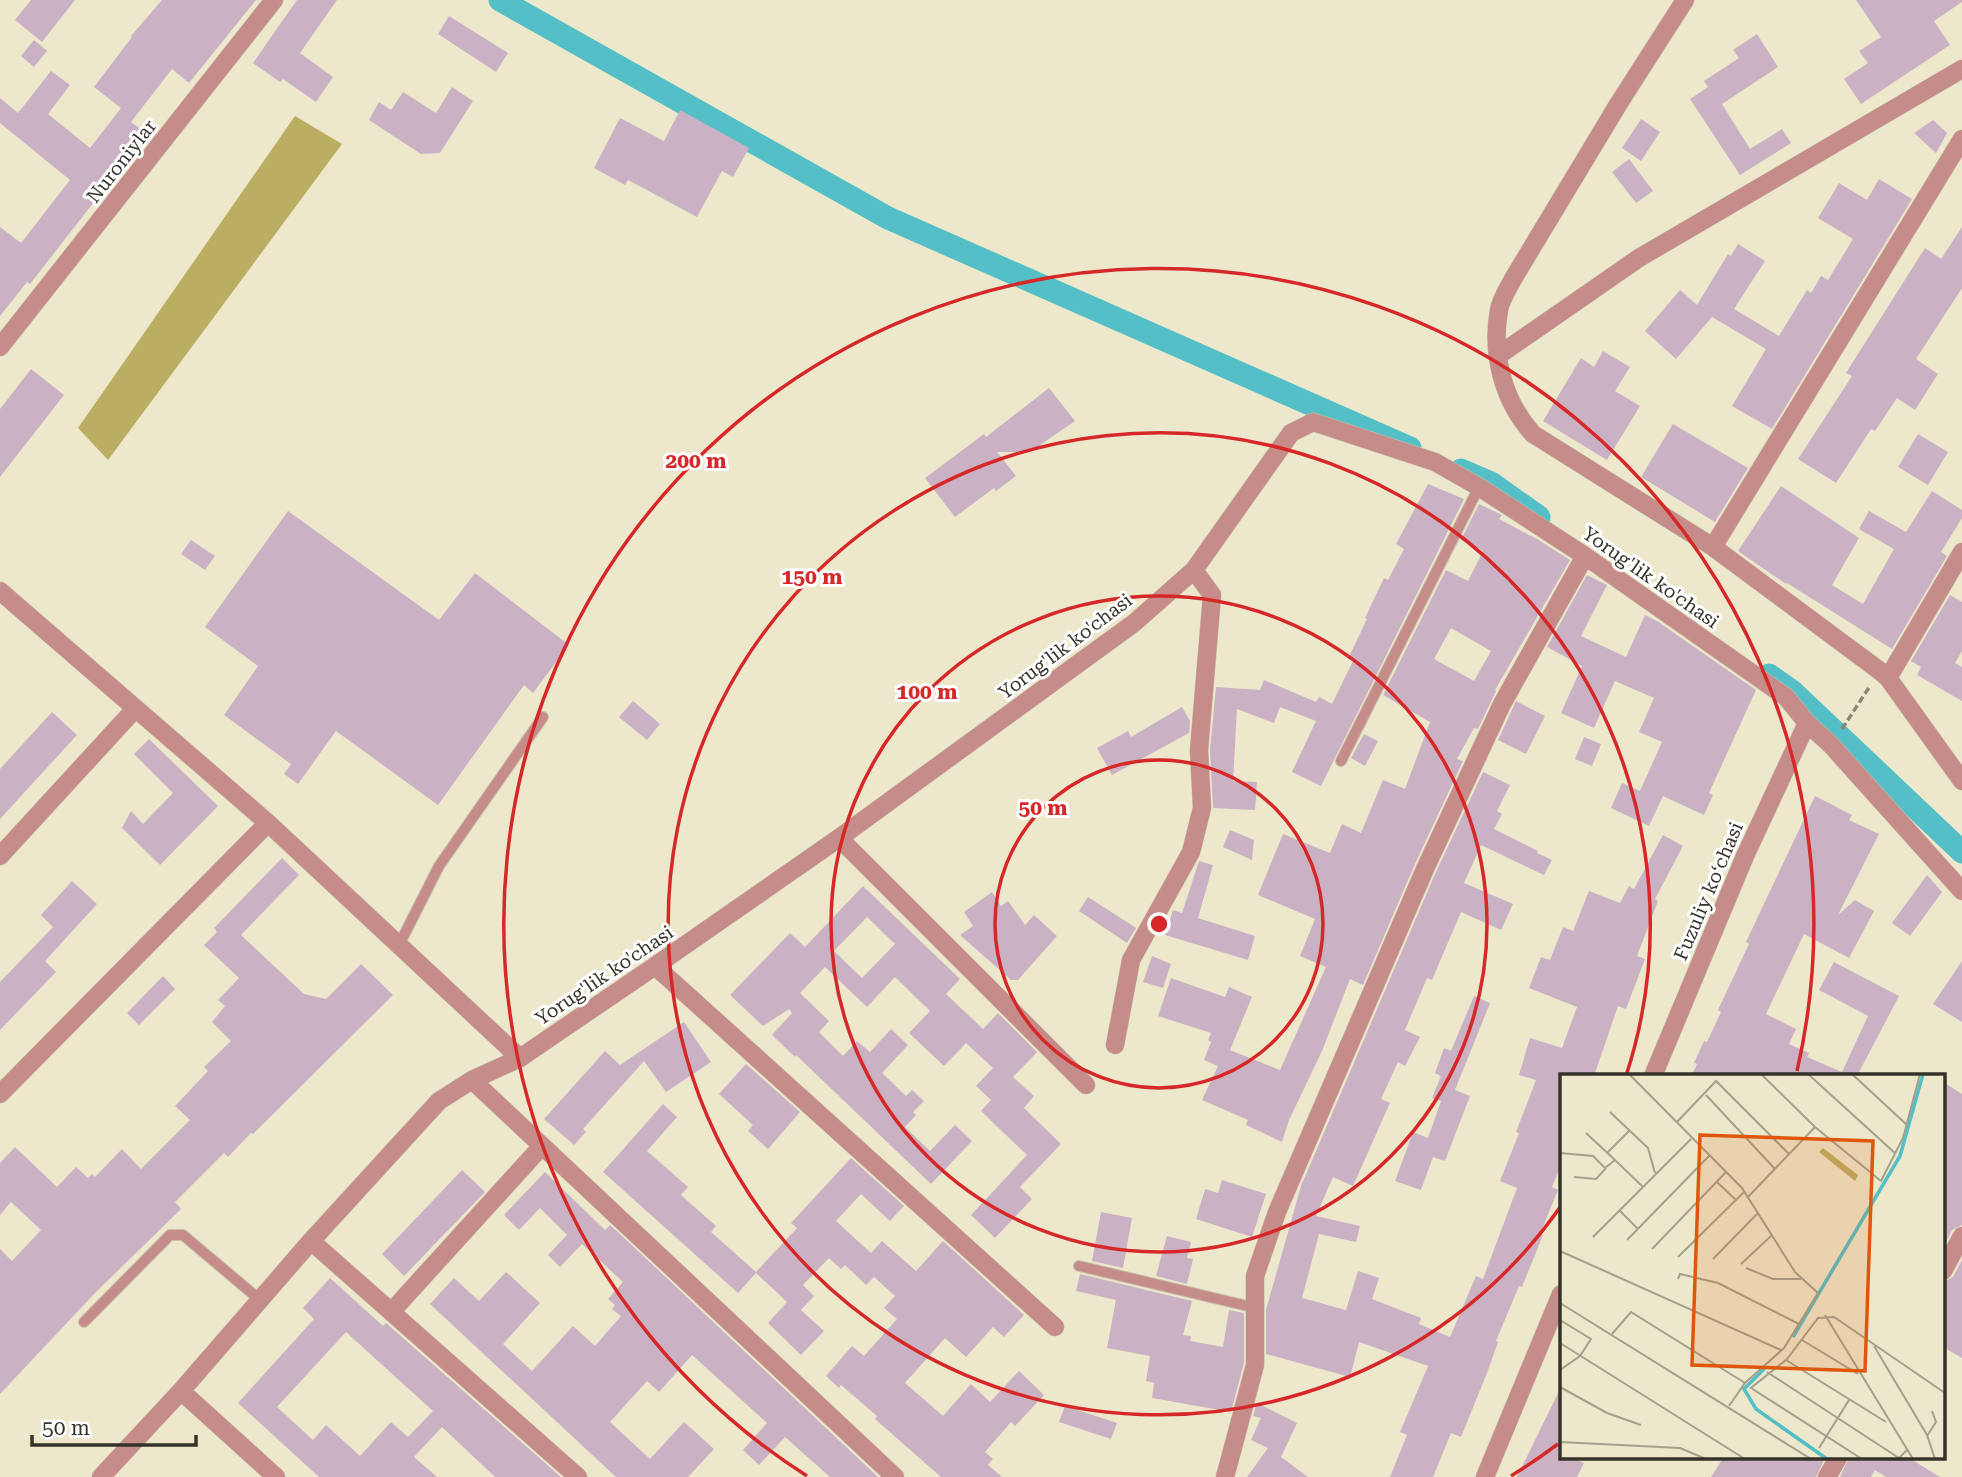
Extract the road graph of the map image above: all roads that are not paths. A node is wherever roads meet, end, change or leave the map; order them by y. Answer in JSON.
{"nodes":[{"id":1,"x":274,"y":0,"type":"edge"},
{"id":2,"x":1685,"y":0,"type":"edge"},
{"id":3,"x":1962,"y":69,"type":"edge"},
{"id":4,"x":1962,"y":139,"type":"edge"},
{"id":5,"x":0,"y":348,"type":"edge"},
{"id":6,"x":1499,"y":355,"type":"junction"},
{"id":7,"x":1479,"y":487,"type":"junction"},
{"id":8,"x":1713,"y":547,"type":"junction"},
{"id":9,"x":1962,"y":552,"type":"edge"},
{"id":10,"x":1585,"y":556,"type":"junction"},
{"id":11,"x":1194,"y":570,"type":"junction"},
{"id":12,"x":0,"y":591,"type":"edge"},
{"id":13,"x":1884,"y":674,"type":"junction"},
{"id":14,"x":135,"y":709,"type":"junction"},
{"id":15,"x":543,"y":717,"type":"dead end"},
{"id":16,"x":1807,"y":723,"type":"junction"},
{"id":17,"x":1340,"y":761,"type":"dead end"},
{"id":18,"x":1962,"y":781,"type":"edge"},
{"id":19,"x":268,"y":823,"type":"junction"},
{"id":20,"x":839,"y":838,"type":"junction"},
{"id":21,"x":0,"y":856,"type":"edge"},
{"id":22,"x":1962,"y":891,"type":"edge"},
{"id":23,"x":399,"y":945,"type":"junction"},
{"id":24,"x":655,"y":966,"type":"junction"},
{"id":25,"x":1115,"y":1045,"type":"dead end"},
{"id":26,"x":520,"y":1058,"type":"junction"},
{"id":27,"x":1654,"y":1074,"type":"edge"},
{"id":28,"x":472,"y":1080,"type":"junction"},
{"id":29,"x":1086,"y":1085,"type":"dead end"},
{"id":30,"x":0,"y":1094,"type":"edge"},
{"id":31,"x":541,"y":1146,"type":"junction"},
{"id":32,"x":1962,"y":1236,"type":"edge"},
{"id":33,"x":311,"y":1241,"type":"junction"},
{"id":34,"x":1079,"y":1266,"type":"dead end"},
{"id":35,"x":1944,"y":1269,"type":"edge"},
{"id":36,"x":1560,"y":1296,"type":"edge"},
{"id":37,"x":260,"y":1300,"type":"junction"},
{"id":38,"x":1255,"y":1308,"type":"junction"},
{"id":39,"x":392,"y":1311,"type":"junction"},
{"id":40,"x":84,"y":1322,"type":"dead end"},
{"id":41,"x":1055,"y":1327,"type":"dead end"},
{"id":42,"x":181,"y":1391,"type":"junction"},
{"id":43,"x":1837,"y":1460,"type":"edge"},
{"id":44,"x":101,"y":1477,"type":"edge"},
{"id":45,"x":276,"y":1477,"type":"edge"},
{"id":46,"x":578,"y":1477,"type":"edge"},
{"id":47,"x":895,"y":1477,"type":"edge"},
{"id":48,"x":1225,"y":1477,"type":"edge"},
{"id":49,"x":1485,"y":1477,"type":"edge"},
{"id":50,"x":1827,"y":1477,"type":"edge"}],
"edges":[{"from":1,"to":5,"type":"street","name":"Nuroniylar"},
{"from":2,"to":6,"type":"street"},
{"from":3,"to":6,"type":"street"},
{"from":4,"to":8,"type":"street"},
{"from":6,"to":8,"type":"street"},
{"from":7,"to":10,"type":"street","name":"Yorug'lik ko'chasi"},
{"from":7,"to":11,"type":"street","name":"Yorug'lik ko'chasi"},
{"from":7,"to":17,"type":"lane"},
{"from":8,"to":13,"type":"street"},
{"from":9,"to":13,"type":"street"},
{"from":10,"to":16,"type":"street","name":"Yorug'lik ko'chasi"},
{"from":10,"to":38,"type":"street"},
{"from":11,"to":20,"type":"street","name":"Yorug'lik ko'chasi"},
{"from":11,"to":25,"type":"street"},
{"from":12,"to":14,"type":"street"},
{"from":13,"to":18,"type":"street"},
{"from":14,"to":19,"type":"street"},
{"from":14,"to":21,"type":"street"},
{"from":15,"to":23,"type":"lane"},
{"from":16,"to":22,"type":"street","name":"Yorug'lik ko'chasi"},
{"from":16,"to":27,"type":"street","name":"Fuzuliy koʻchasi"},
{"from":19,"to":23,"type":"street"},
{"from":19,"to":30,"type":"street"},
{"from":20,"to":24,"type":"street","name":"Yorug'lik ko'chasi"},
{"from":20,"to":29,"type":"street"},
{"from":23,"to":26,"type":"street"},
{"from":24,"to":26,"type":"street","name":"Yorug'lik ko'chasi"},
{"from":24,"to":41,"type":"street"},
{"from":26,"to":28,"type":"street","name":"Yorug'lik ko'chasi"},
{"from":28,"to":31,"type":"street"},
{"from":28,"to":33,"type":"street","name":"Yorug'lik ko'chasi"},
{"from":31,"to":39,"type":"street"},
{"from":31,"to":47,"type":"street"},
{"from":32,"to":35,"type":"street"},
{"from":33,"to":37,"type":"street","name":"Yorug'lik ko'chasi"},
{"from":33,"to":39,"type":"street"},
{"from":34,"to":38,"type":"lane"},
{"from":36,"to":49,"type":"street"},
{"from":37,"to":40,"type":"lane"},
{"from":37,"to":42,"type":"street","name":"Yorug'lik ko'chasi"},
{"from":38,"to":48,"type":"street"},
{"from":39,"to":46,"type":"street"},
{"from":42,"to":44,"type":"street","name":"Yorug'lik ko'chasi"},
{"from":42,"to":45,"type":"street"},
{"from":43,"to":50,"type":"street"}]}
